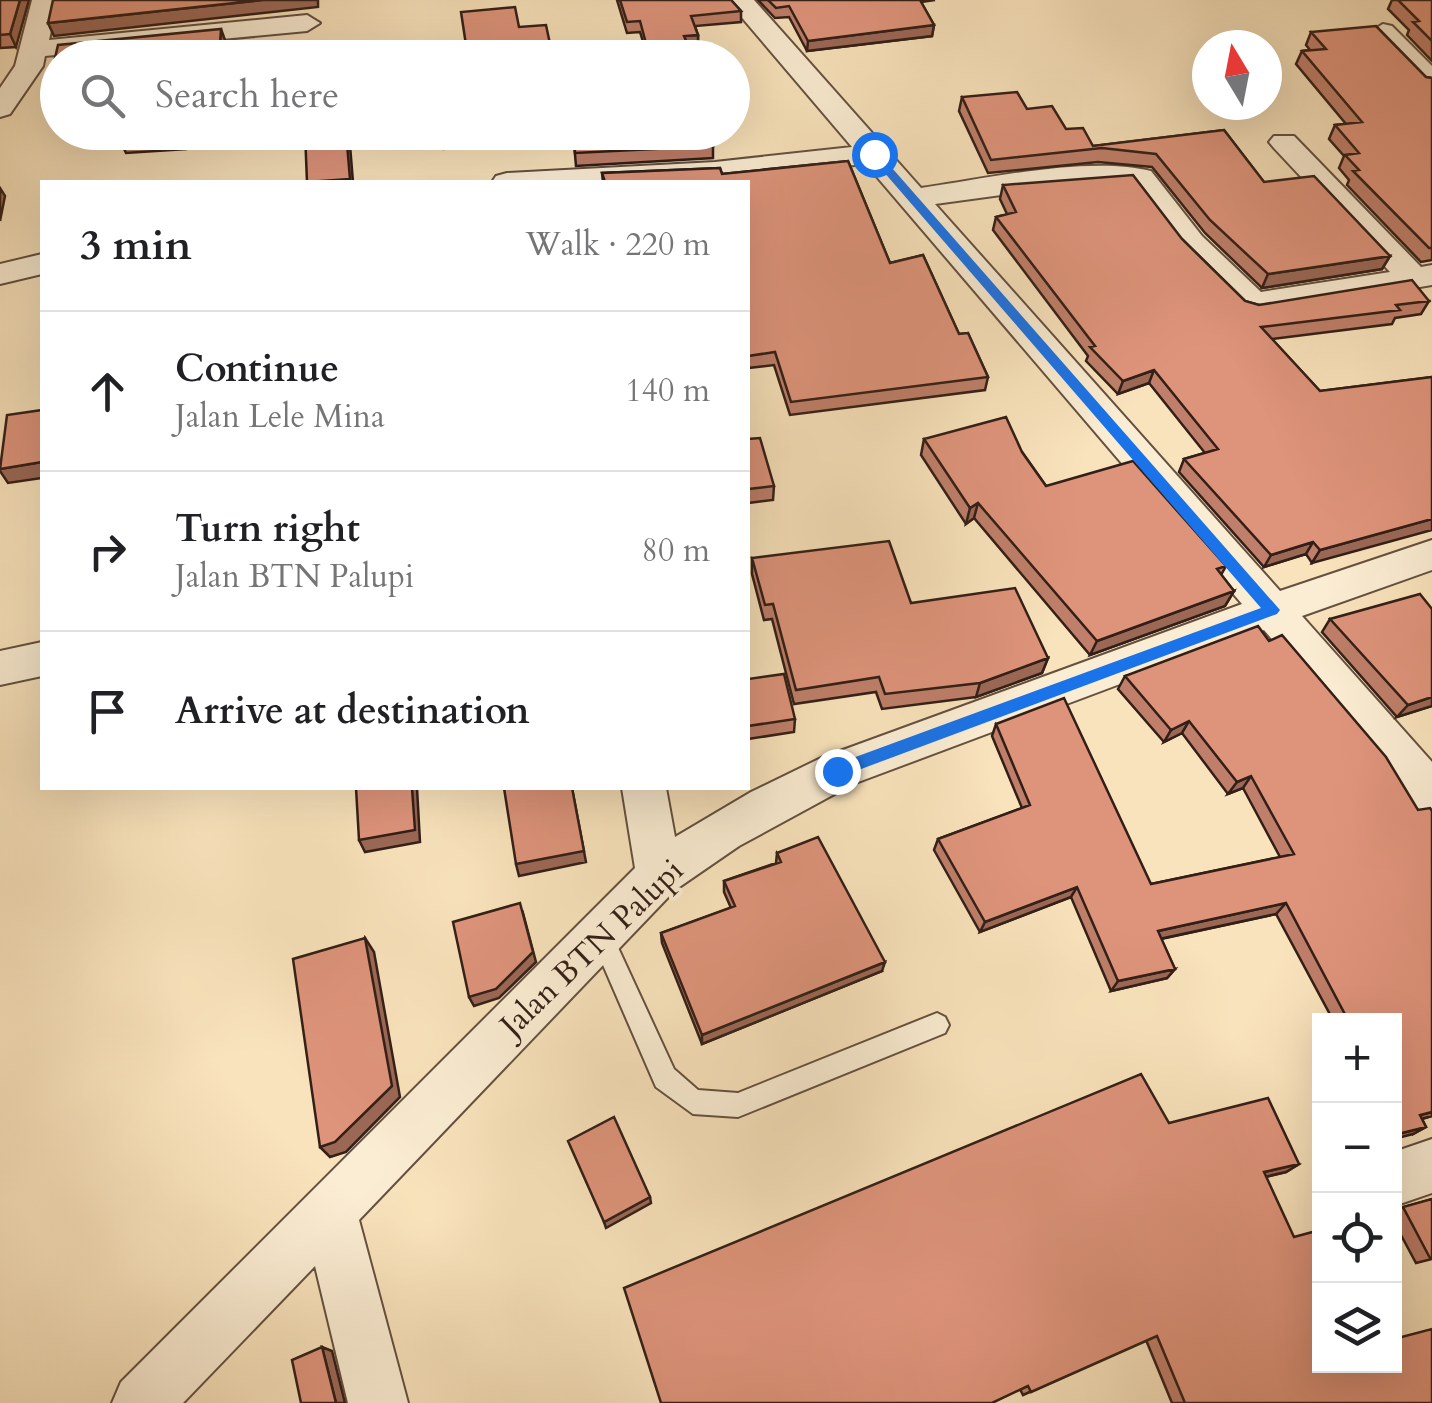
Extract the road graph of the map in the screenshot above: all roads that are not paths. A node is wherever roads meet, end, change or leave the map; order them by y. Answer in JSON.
{"nodes":[{"id":1,"x":45,"y":0,"type":"edge"},
{"id":2,"x":740,"y":0,"type":"edge"},
{"id":3,"x":307,"y":23,"type":"dead end"},
{"id":4,"x":1383,"y":32,"type":"edge"},
{"id":5,"x":130,"y":40,"type":"edge"},
{"id":6,"x":36,"y":49,"type":"junction"},
{"id":7,"x":40,"y":49,"type":"edge"},
{"id":8,"x":1432,"y":82,"type":"edge"},
{"id":9,"x":0,"y":108,"type":"edge"},
{"id":10,"x":1284,"y":142,"type":"dead end"},
{"id":11,"x":874,"y":154,"type":"junction"},
{"id":12,"x":545,"y":180,"type":"edge"},
{"id":13,"x":913,"y":198,"type":"junction"},
{"id":14,"x":40,"y":264,"type":"edge"},
{"id":15,"x":0,"y":274,"type":"edge"},
{"id":16,"x":1423,"y":277,"type":"edge"},
{"id":17,"x":1432,"y":555,"type":"edge"},
{"id":18,"x":1272,"y":610,"type":"junction"},
{"id":19,"x":40,"y":659,"type":"edge"},
{"id":20,"x":0,"y":668,"type":"edge"},
{"id":21,"x":644,"y":790,"type":"edge"},
{"id":22,"x":1432,"y":794,"type":"edge"},
{"id":23,"x":660,"y":875,"type":"junction"},
{"id":24,"x":601,"y":935,"type":"junction"},
{"id":25,"x":936,"y":1025,"type":"dead end"},
{"id":26,"x":1432,"y":1166,"type":"edge"},
{"id":27,"x":1402,"y":1176,"type":"edge"},
{"id":28,"x":329,"y":1212,"type":"junction"},
{"id":29,"x":142,"y":1403,"type":"edge"},
{"id":30,"x":378,"y":1403,"type":"edge"}],
"edges":[{"from":1,"to":6,"type":"street"},
{"from":2,"to":11,"type":"street"},
{"from":3,"to":5,"type":"street"},
{"from":4,"to":8,"type":"street"},
{"from":6,"to":7,"type":"street"},
{"from":6,"to":9,"type":"street"},
{"from":10,"to":16,"type":"street"},
{"from":11,"to":12,"type":"street"},
{"from":11,"to":13,"type":"street"},
{"from":13,"to":16,"type":"street"},
{"from":13,"to":18,"type":"street"},
{"from":14,"to":15,"type":"street"},
{"from":17,"to":18,"type":"street","name":"Jalan BTN Palupi"},
{"from":18,"to":22,"type":"street"},
{"from":18,"to":23,"type":"street","name":"Jalan BTN Palupi"},
{"from":19,"to":20,"type":"street"},
{"from":21,"to":23,"type":"street"},
{"from":23,"to":24,"type":"street","name":"Jalan BTN Palupi"},
{"from":24,"to":25,"type":"lane"},
{"from":24,"to":28,"type":"street","name":"Jalan BTN Palupi"},
{"from":26,"to":27,"type":"street"},
{"from":28,"to":29,"type":"street","name":"Jalan BTN Palupi"},
{"from":28,"to":30,"type":"street"}]}
